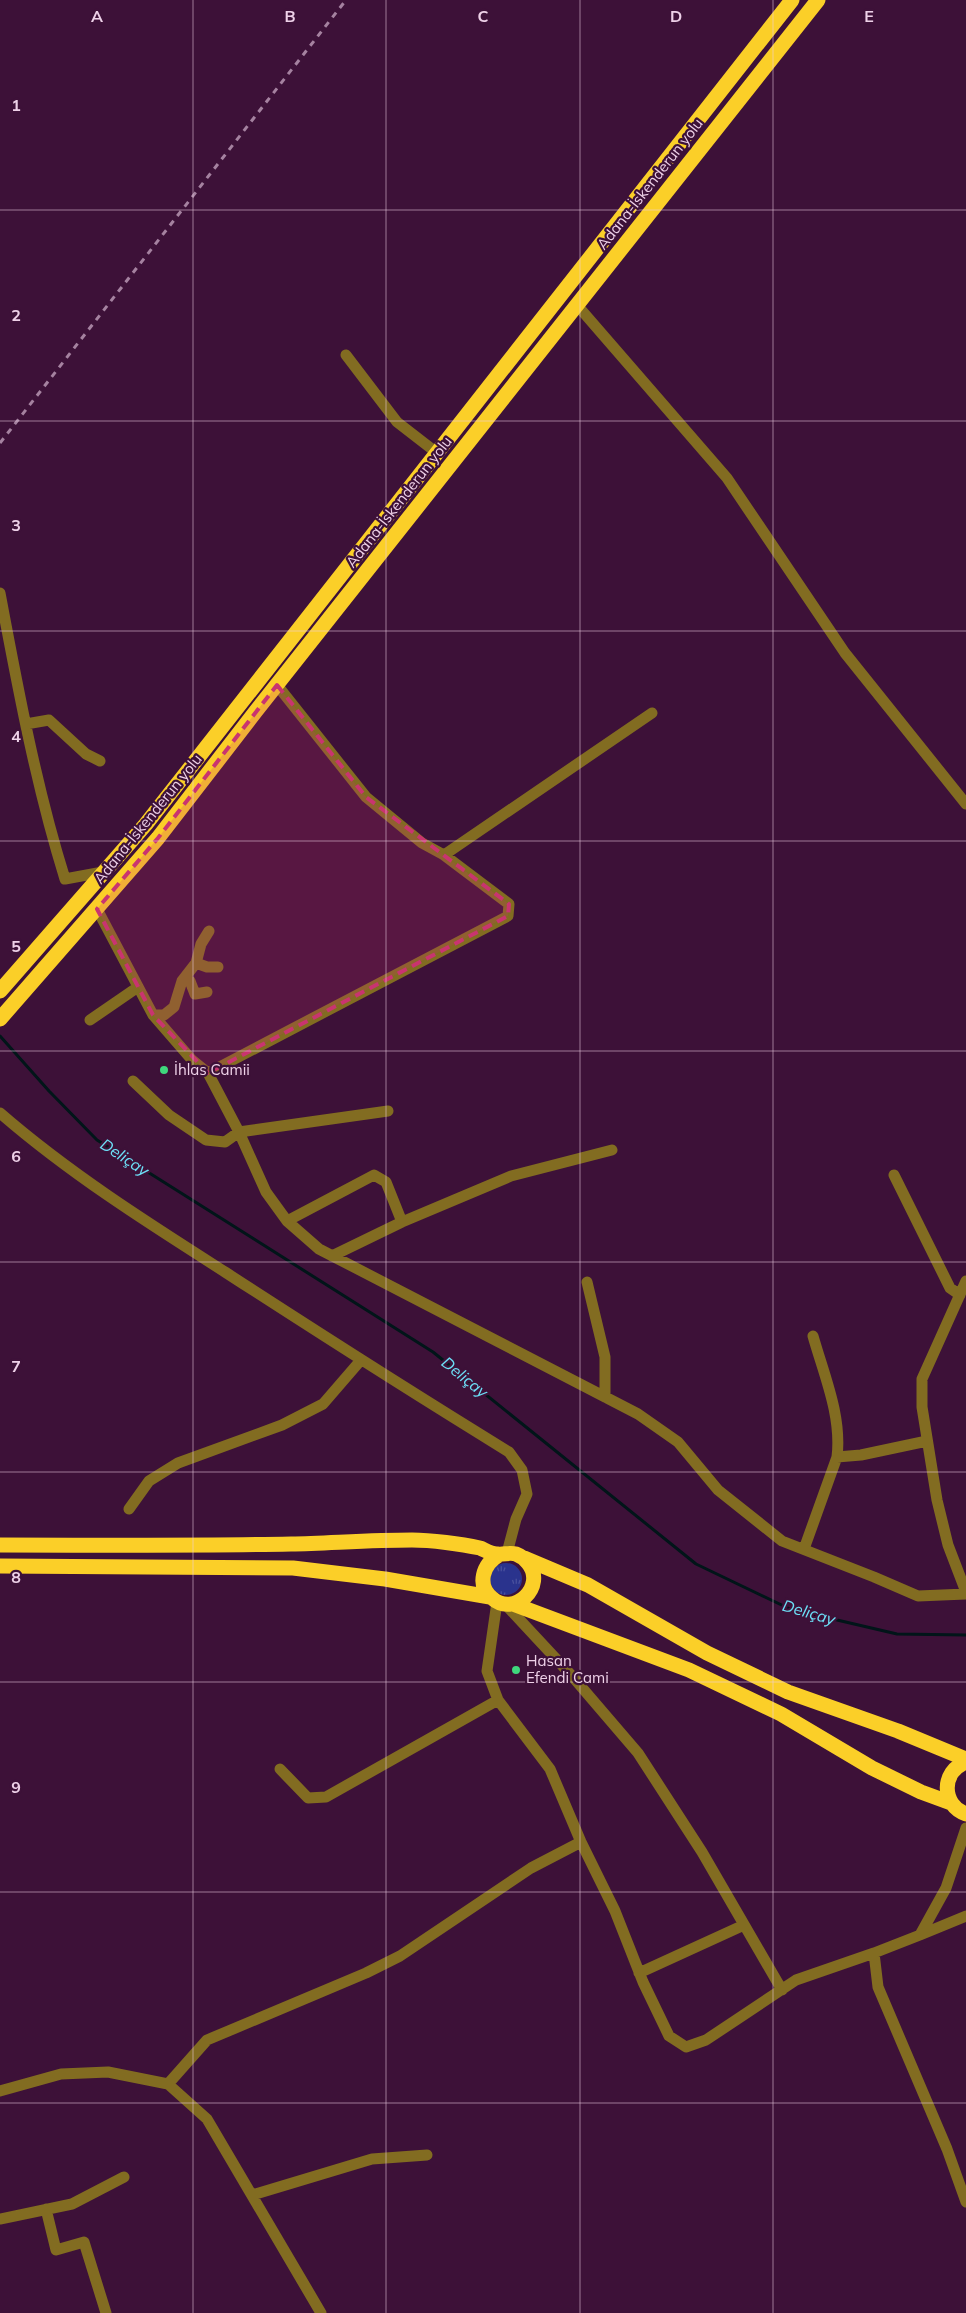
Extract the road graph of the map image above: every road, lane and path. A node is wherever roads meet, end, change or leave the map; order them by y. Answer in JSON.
{"nodes":[{"id":1,"x":792,"y":0,"type":"edge"},
{"id":2,"x":818,"y":0,"type":"edge"},
{"id":3,"x":577,"y":305,"type":"junction"},
{"id":4,"x":346,"y":355,"type":"dead end"},
{"id":5,"x":437,"y":453,"type":"junction"},
{"id":6,"x":0,"y":593,"type":"edge"},
{"id":7,"x":277,"y":685,"type":"junction"},
{"id":8,"x":652,"y":713,"type":"dead end"},
{"id":9,"x":26,"y":724,"type":"junction"},
{"id":10,"x":100,"y":761,"type":"dead end"},
{"id":11,"x":966,"y":804,"type":"edge"},
{"id":12,"x":444,"y":855,"type":"junction"},
{"id":13,"x":103,"y":872,"type":"junction"},
{"id":14,"x":98,"y":908,"type":"junction"},
{"id":15,"x":209,"y":931,"type":"dead end"},
{"id":16,"x":196,"y":963,"type":"junction"},
{"id":17,"x":218,"y":966,"type":"dead end"},
{"id":18,"x":182,"y":981,"type":"junction"},
{"id":19,"x":138,"y":987,"type":"junction"},
{"id":20,"x":0,"y":991,"type":"edge"},
{"id":21,"x":207,"y":992,"type":"dead end"},
{"id":22,"x":153,"y":1015,"type":"junction"},
{"id":23,"x":0,"y":1020,"type":"edge"},
{"id":24,"x":90,"y":1020,"type":"dead end"},
{"id":25,"x":208,"y":1073,"type":"junction"},
{"id":26,"x":133,"y":1081,"type":"dead end"},
{"id":27,"x":388,"y":1111,"type":"dead end"},
{"id":28,"x":0,"y":1113,"type":"edge"},
{"id":29,"x":239,"y":1132,"type":"junction"},
{"id":30,"x":612,"y":1150,"type":"dead end"},
{"id":31,"x":894,"y":1175,"type":"dead end"},
{"id":32,"x":287,"y":1221,"type":"junction"},
{"id":33,"x":402,"y":1222,"type":"junction"},
{"id":34,"x":332,"y":1256,"type":"junction"},
{"id":35,"x":966,"y":1281,"type":"edge"},
{"id":36,"x":587,"y":1282,"type":"dead end"},
{"id":37,"x":960,"y":1295,"type":"junction"},
{"id":38,"x":812,"y":1336,"type":"dead end"},
{"id":39,"x":361,"y":1360,"type":"junction"},
{"id":40,"x":605,"y":1397,"type":"junction"},
{"id":41,"x":927,"y":1442,"type":"junction"},
{"id":42,"x":837,"y":1457,"type":"junction"},
{"id":43,"x":129,"y":1509,"type":"dead end"},
{"id":44,"x":0,"y":1545,"type":"edge"},
{"id":45,"x":804,"y":1549,"type":"junction"},
{"id":46,"x":503,"y":1554,"type":"junction"},
{"id":47,"x":523,"y":1558,"type":"junction"},
{"id":48,"x":0,"y":1566,"type":"edge"},
{"id":49,"x":966,"y":1593,"type":"edge"},
{"id":50,"x":501,"y":1602,"type":"junction"},
{"id":51,"x":498,"y":1700,"type":"junction"},
{"id":52,"x":966,"y":1760,"type":"edge"},
{"id":53,"x":280,"y":1769,"type":"dead end"},
{"id":54,"x":951,"y":1803,"type":"junction"},
{"id":55,"x":966,"y":1814,"type":"edge"},
{"id":56,"x":966,"y":1828,"type":"edge"},
{"id":57,"x":581,"y":1842,"type":"junction"},
{"id":58,"x":966,"y":1916,"type":"edge"},
{"id":59,"x":744,"y":1925,"type":"junction"},
{"id":60,"x":920,"y":1935,"type":"junction"},
{"id":61,"x":874,"y":1953,"type":"junction"},
{"id":62,"x":640,"y":1973,"type":"junction"},
{"id":63,"x":782,"y":1990,"type":"junction"},
{"id":64,"x":168,"y":2084,"type":"junction"},
{"id":65,"x":0,"y":2091,"type":"edge"},
{"id":66,"x":427,"y":2155,"type":"dead end"},
{"id":67,"x":124,"y":2177,"type":"dead end"},
{"id":68,"x":252,"y":2195,"type":"junction"},
{"id":69,"x":966,"y":2202,"type":"edge"},
{"id":70,"x":46,"y":2209,"type":"junction"},
{"id":71,"x":0,"y":2219,"type":"edge"},
{"id":72,"x":106,"y":2313,"type":"edge"},
{"id":73,"x":321,"y":2313,"type":"edge"}],
"edges":[{"from":1,"to":5,"type":"highway"},
{"from":2,"to":3,"type":"highway","name":"Adana-İskenderun yolu"},
{"from":3,"to":7,"type":"highway","name":"Adana-İskenderun yolu"},
{"from":3,"to":11,"type":"street"},
{"from":4,"to":5,"type":"street"},
{"from":5,"to":13,"type":"highway"},
{"from":6,"to":9,"type":"street"},
{"from":7,"to":12,"type":"street"},
{"from":7,"to":14,"type":"highway","name":"Adana-İskenderun yolu"},
{"from":8,"to":12,"type":"street"},
{"from":9,"to":10,"type":"street"},
{"from":9,"to":13,"type":"street"},
{"from":12,"to":25,"type":"street"},
{"from":13,"to":20,"type":"highway"},
{"from":14,"to":19,"type":"street"},
{"from":14,"to":23,"type":"highway","name":"Adana-İskenderun yolu"},
{"from":15,"to":16,"type":"street"},
{"from":16,"to":17,"type":"street"},
{"from":16,"to":18,"type":"street"},
{"from":18,"to":21,"type":"street"},
{"from":18,"to":22,"type":"street"},
{"from":19,"to":22,"type":"street"},
{"from":19,"to":24,"type":"street"},
{"from":22,"to":25,"type":"street"},
{"from":25,"to":29,"type":"street"},
{"from":26,"to":29,"type":"street"},
{"from":27,"to":29,"type":"street"},
{"from":28,"to":39,"type":"street"},
{"from":29,"to":32,"type":"street"},
{"from":30,"to":33,"type":"street"},
{"from":31,"to":37,"type":"street"},
{"from":32,"to":33,"type":"street"},
{"from":32,"to":34,"type":"street"},
{"from":33,"to":34,"type":"street"},
{"from":34,"to":40,"type":"street"},
{"from":35,"to":37,"type":"street"},
{"from":36,"to":40,"type":"street"},
{"from":37,"to":41,"type":"street"},
{"from":38,"to":42,"type":"street"},
{"from":39,"to":43,"type":"street"},
{"from":39,"to":46,"type":"street"},
{"from":40,"to":45,"type":"street"},
{"from":41,"to":42,"type":"street"},
{"from":41,"to":49,"type":"street"},
{"from":42,"to":45,"type":"street"},
{"from":44,"to":46,"type":"highway"},
{"from":45,"to":49,"type":"street"},
{"from":46,"to":47,"type":"highway"},
{"from":46,"to":50,"type":"highway"},
{"from":47,"to":50,"type":"highway"},
{"from":47,"to":52,"type":"highway"},
{"from":48,"to":50,"type":"highway"},
{"from":50,"to":51,"type":"street"},
{"from":50,"to":54,"type":"highway"},
{"from":50,"to":59,"type":"street"},
{"from":51,"to":53,"type":"street"},
{"from":51,"to":57,"type":"street"},
{"from":52,"to":54,"type":"highway"},
{"from":54,"to":55,"type":"highway"},
{"from":56,"to":60,"type":"street"},
{"from":57,"to":62,"type":"street"},
{"from":57,"to":64,"type":"street"},
{"from":58,"to":60,"type":"street"},
{"from":59,"to":62,"type":"street"},
{"from":59,"to":63,"type":"street"},
{"from":60,"to":61,"type":"street"},
{"from":61,"to":63,"type":"street"},
{"from":61,"to":69,"type":"street"},
{"from":62,"to":63,"type":"street"},
{"from":64,"to":65,"type":"street"},
{"from":64,"to":68,"type":"street"},
{"from":66,"to":68,"type":"street"},
{"from":67,"to":70,"type":"street"},
{"from":68,"to":73,"type":"street"},
{"from":70,"to":71,"type":"street"},
{"from":70,"to":72,"type":"street"}]}
